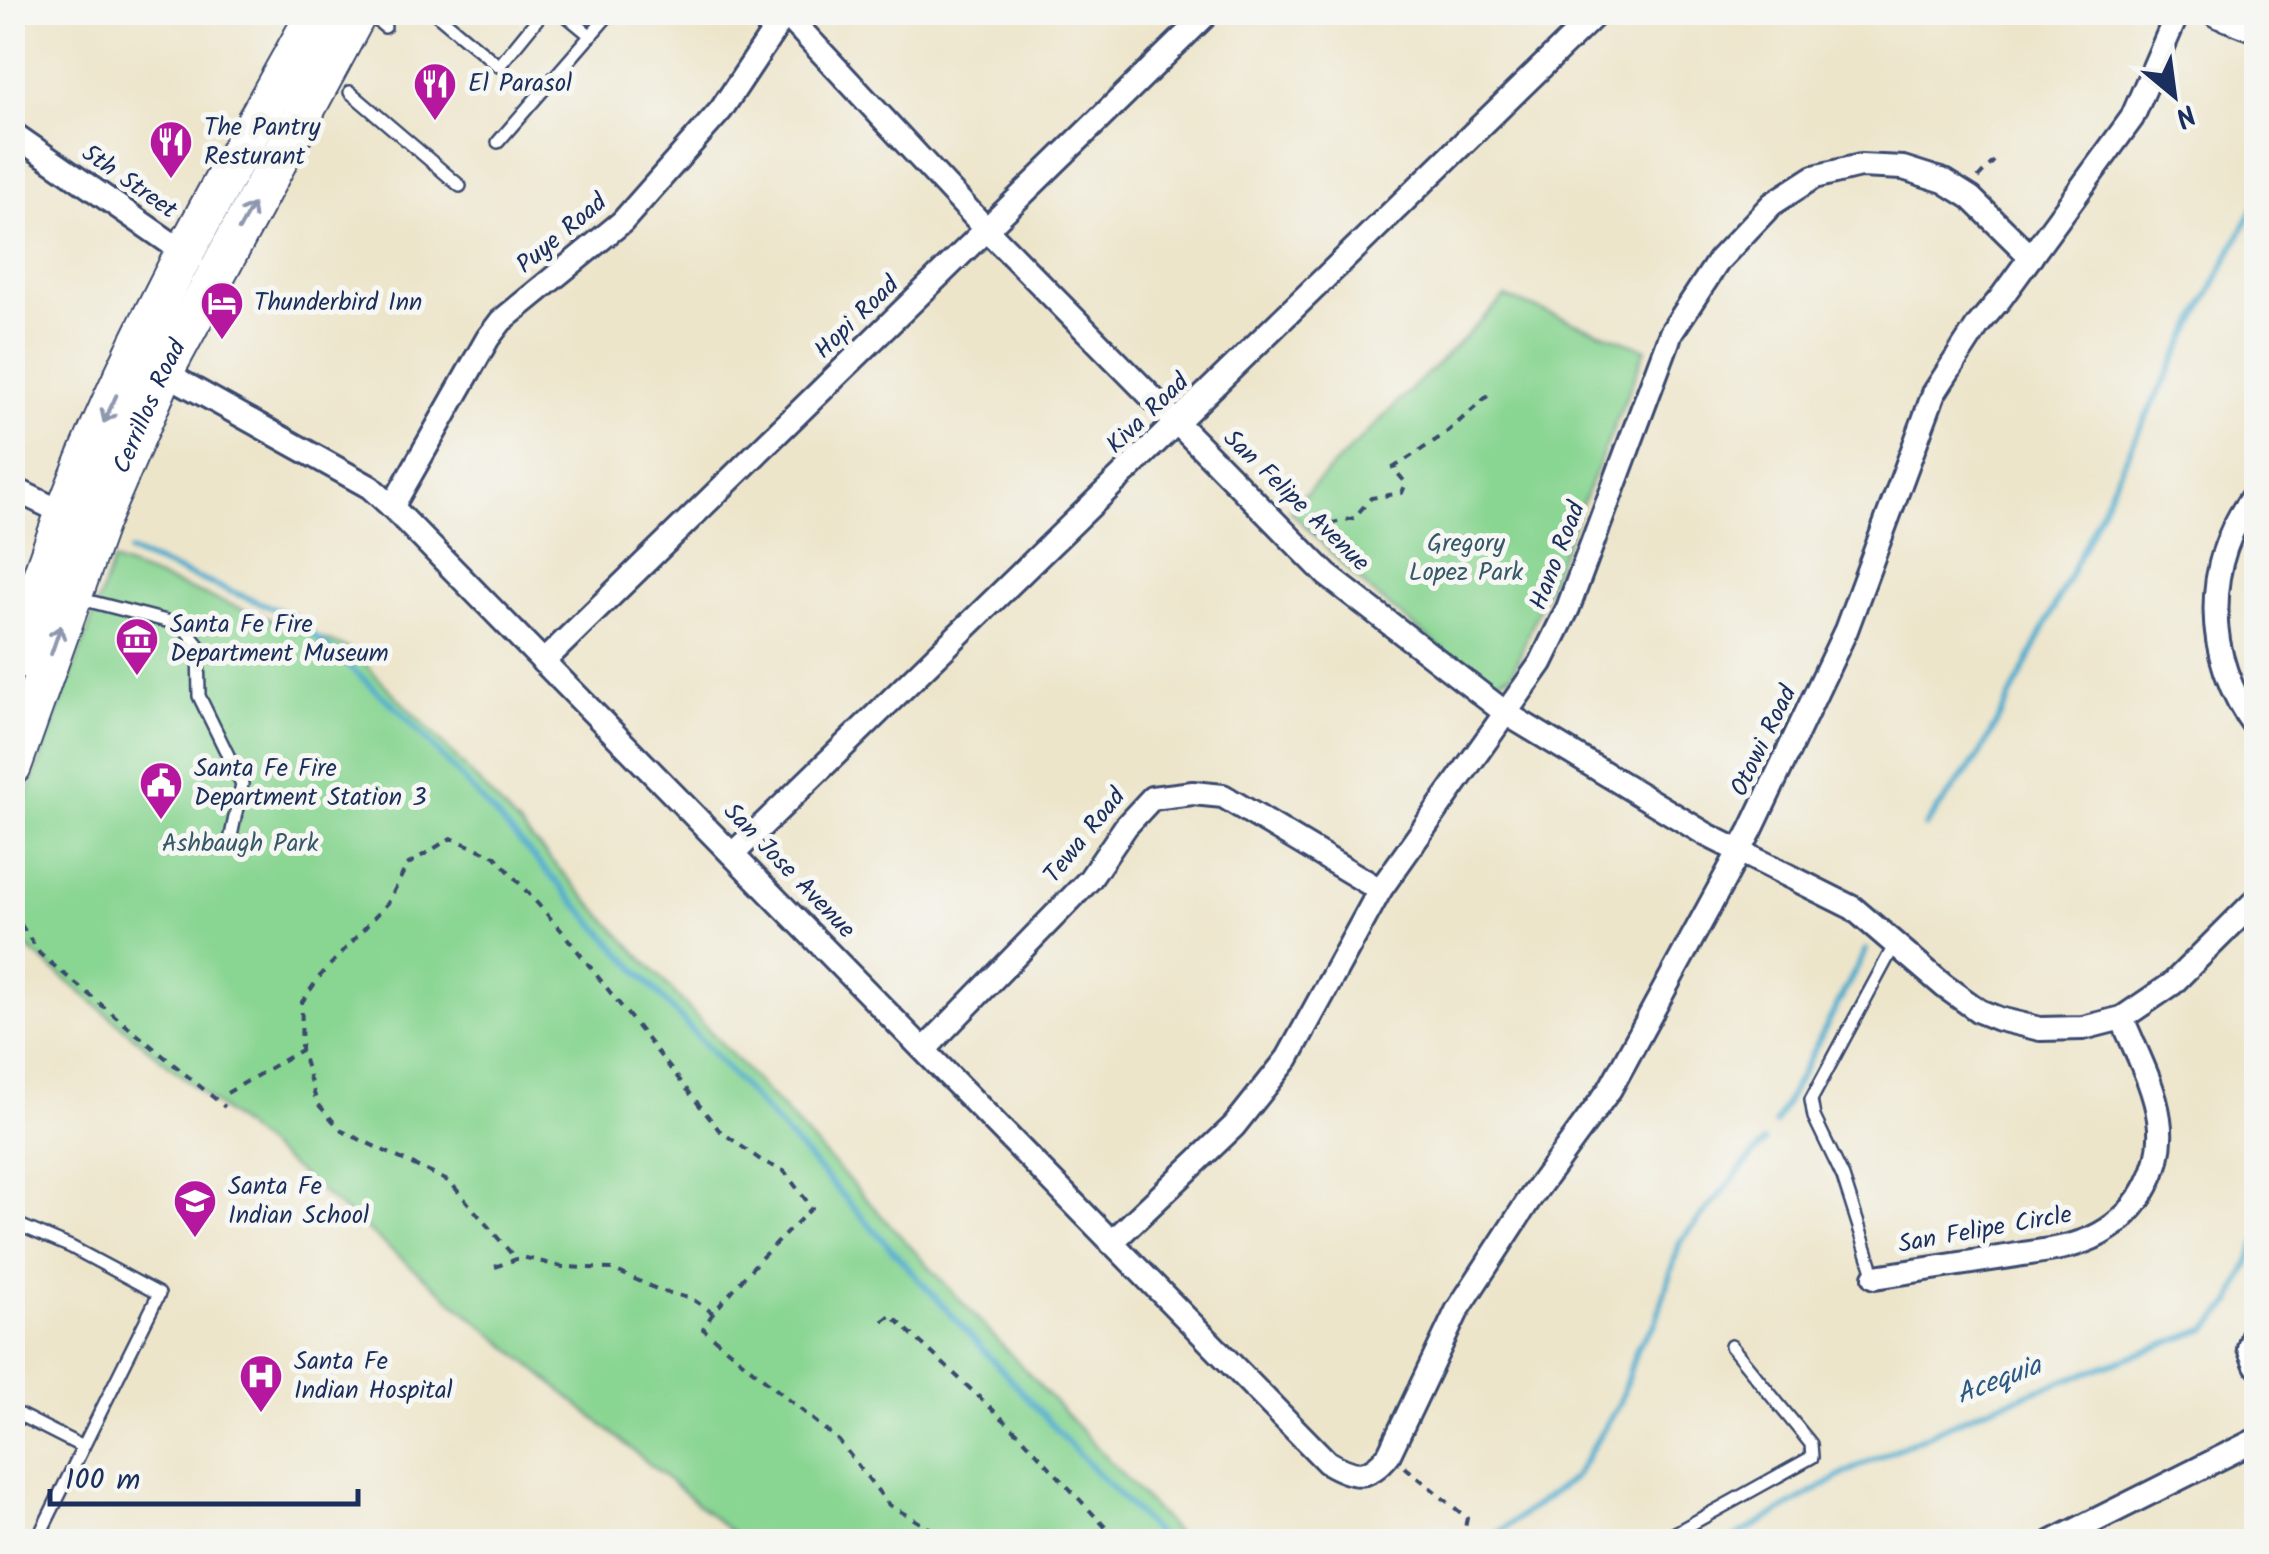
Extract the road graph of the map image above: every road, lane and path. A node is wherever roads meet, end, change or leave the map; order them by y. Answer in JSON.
{"nodes":[{"id":1,"x":317,"y":12,"type":"edge"},
{"id":2,"x":367,"y":12,"type":"edge"},
{"id":3,"x":434,"y":12,"type":"edge"},
{"id":4,"x":543,"y":12,"type":"edge"},
{"id":5,"x":562,"y":12,"type":"edge"},
{"id":6,"x":612,"y":12,"type":"edge"},
{"id":7,"x":1209,"y":12,"type":"edge"},
{"id":8,"x":1598,"y":12,"type":"edge"},
{"id":9,"x":2178,"y":12,"type":"edge"},
{"id":10,"x":2218,"y":12,"type":"edge"},
{"id":11,"x":784,"y":13,"type":"edge"},
{"id":12,"x":371,"y":20,"type":"edge"},
{"id":13,"x":2256,"y":26,"type":"edge"},
{"id":14,"x":591,"y":36,"type":"junction"},
{"id":15,"x":350,"y":92,"type":"dead end"},
{"id":16,"x":12,"y":133,"type":"edge"},
{"id":17,"x":498,"y":142,"type":"dead end"},
{"id":18,"x":1994,"y":161,"type":"dead end"},
{"id":19,"x":1971,"y":185,"type":"dead end"},
{"id":20,"x":460,"y":186,"type":"dead end"},
{"id":21,"x":987,"y":230,"type":"junction"},
{"id":22,"x":2031,"y":257,"type":"junction"},
{"id":23,"x":200,"y":264,"type":"junction"},
{"id":24,"x":151,"y":360,"type":"junction"},
{"id":25,"x":1492,"y":392,"type":"dead end"},
{"id":26,"x":1178,"y":424,"type":"junction"},
{"id":27,"x":12,"y":488,"type":"edge"},
{"id":28,"x":2256,"y":492,"type":"edge"},
{"id":29,"x":392,"y":507,"type":"junction"},
{"id":30,"x":83,"y":515,"type":"junction"},
{"id":31,"x":1311,"y":541,"type":"dead end"},
{"id":32,"x":53,"y":596,"type":"junction"},
{"id":33,"x":12,"y":662,"type":"edge"},
{"id":34,"x":543,"y":662,"type":"junction"},
{"id":35,"x":1507,"y":714,"type":"junction"},
{"id":36,"x":2256,"y":728,"type":"edge"},
{"id":37,"x":12,"y":766,"type":"edge"},
{"id":38,"x":231,"y":836,"type":"dead end"},
{"id":39,"x":1739,"y":850,"type":"junction"},
{"id":40,"x":734,"y":854,"type":"junction"},
{"id":41,"x":1380,"y":890,"type":"junction"},
{"id":42,"x":2256,"y":900,"type":"edge"},
{"id":43,"x":12,"y":911,"type":"edge"},
{"id":44,"x":1896,"y":942,"type":"junction"},
{"id":45,"x":2122,"y":1018,"type":"junction"},
{"id":46,"x":925,"y":1049,"type":"junction"},
{"id":47,"x":301,"y":1050,"type":"junction"},
{"id":48,"x":227,"y":1093,"type":"dead end"},
{"id":49,"x":224,"y":1106,"type":"dead end"},
{"id":50,"x":14,"y":1225,"type":"edge"},
{"id":51,"x":1111,"y":1243,"type":"junction"},
{"id":52,"x":516,"y":1258,"type":"junction"},
{"id":53,"x":495,"y":1267,"type":"dead end"},
{"id":54,"x":1875,"y":1277,"type":"joint"},
{"id":55,"x":713,"y":1313,"type":"junction"},
{"id":56,"x":883,"y":1321,"type":"dead end"},
{"id":57,"x":2256,"y":1326,"type":"edge"},
{"id":58,"x":1731,"y":1346,"type":"dead end"},
{"id":59,"x":2256,"y":1366,"type":"edge"},
{"id":60,"x":12,"y":1411,"type":"edge"},
{"id":61,"x":2256,"y":1440,"type":"edge"},
{"id":62,"x":83,"y":1447,"type":"junction"},
{"id":63,"x":1389,"y":1454,"type":"junction"},
{"id":64,"x":1364,"y":1474,"type":"joint"},
{"id":65,"x":1104,"y":1525,"type":"junction"},
{"id":66,"x":36,"y":1542,"type":"edge"},
{"id":67,"x":954,"y":1542,"type":"edge"},
{"id":68,"x":1100,"y":1542,"type":"edge"},
{"id":69,"x":1119,"y":1542,"type":"edge"},
{"id":70,"x":1462,"y":1542,"type":"edge"},
{"id":71,"x":1659,"y":1542,"type":"edge"},
{"id":72,"x":2052,"y":1542,"type":"edge"}],
"edges":[{"from":1,"to":23,"type":"main road","name":"Cerrillos Road"},
{"from":2,"to":12,"type":"lane"},
{"from":3,"to":4,"type":"lane"},
{"from":5,"to":14,"type":"lane"},
{"from":6,"to":14,"type":"lane"},
{"from":7,"to":21,"type":"street","name":"Hopi Road"},
{"from":8,"to":26,"type":"street","name":"Kiva Road"},
{"from":9,"to":22,"type":"street","name":"Otowi Road"},
{"from":10,"to":13,"type":"street"},
{"from":11,"to":21,"type":"street","name":"San Felipe Avenue"},
{"from":11,"to":29,"type":"street","name":"Puye Road"},
{"from":23,"to":12,"type":"main road","name":"Cerrillos Road","one_way":true},
{"from":14,"to":17,"type":"lane"},
{"from":15,"to":20,"type":"lane"},
{"from":16,"to":23,"type":"street","name":"5th Street"},
{"from":18,"to":19,"type":"path"},
{"from":21,"to":26,"type":"street","name":"San Felipe Avenue"},
{"from":21,"to":34,"type":"street","name":"Hopi Road"},
{"from":22,"to":35,"type":"street","name":"Hano Road"},
{"from":22,"to":39,"type":"street","name":"Otowi Road"},
{"from":23,"to":24,"type":"main road","name":"Cerrillos Road"},
{"from":24,"to":29,"type":"street","name":"San Jose Avenue"},
{"from":24,"to":30,"type":"main road","name":"Cerrillos Road"},
{"from":25,"to":31,"type":"path"},
{"from":26,"to":35,"type":"street","name":"San Felipe Avenue"},
{"from":26,"to":40,"type":"street","name":"Kiva Road"},
{"from":27,"to":30,"type":"street"},
{"from":28,"to":36,"type":"street"},
{"from":29,"to":34,"type":"street","name":"San Jose Avenue"},
{"from":30,"to":32,"type":"main road","name":"Cerrillos Road"},
{"from":32,"to":33,"type":"main road","name":"Cerrillos Road"},
{"from":37,"to":32,"type":"main road","name":"Cerrillos Road","one_way":true},
{"from":32,"to":38,"type":"lane"},
{"from":34,"to":40,"type":"street","name":"San Jose Avenue"},
{"from":35,"to":39,"type":"street","name":"San Felipe Avenue"},
{"from":35,"to":41,"type":"street","name":"Hano Road"},
{"from":39,"to":44,"type":"street","name":"San Felipe Avenue"},
{"from":39,"to":63,"type":"street","name":"Otowi Road"},
{"from":40,"to":46,"type":"street","name":"San Jose Avenue"},
{"from":41,"to":46,"type":"street","name":"Tewa Road"},
{"from":41,"to":51,"type":"street","name":"Hano Road"},
{"from":42,"to":45,"type":"street"},
{"from":43,"to":49,"type":"path"},
{"from":44,"to":45,"type":"street","name":"San Felipe Avenue"},
{"from":44,"to":54,"type":"lane"},
{"from":45,"to":54,"type":"street","name":"San Felipe Circle"},
{"from":46,"to":51,"type":"street","name":"San Jose Avenue"},
{"from":47,"to":48,"type":"path"},
{"from":47,"to":52,"type":"path"},
{"from":47,"to":55,"type":"path"},
{"from":50,"to":62,"type":"lane"},
{"from":51,"to":64,"type":"street","name":"San Jose Avenue"},
{"from":52,"to":53,"type":"path"},
{"from":52,"to":55,"type":"path"},
{"from":55,"to":67,"type":"path"},
{"from":56,"to":65,"type":"path"},
{"from":57,"to":59,"type":"street"},
{"from":58,"to":71,"type":"lane"},
{"from":60,"to":62,"type":"lane"},
{"from":61,"to":72,"type":"street"},
{"from":62,"to":66,"type":"lane"},
{"from":63,"to":64,"type":"street","name":"Otowi Road"},
{"from":63,"to":70,"type":"path"},
{"from":65,"to":68,"type":"path"},
{"from":65,"to":69,"type":"path"}]}
